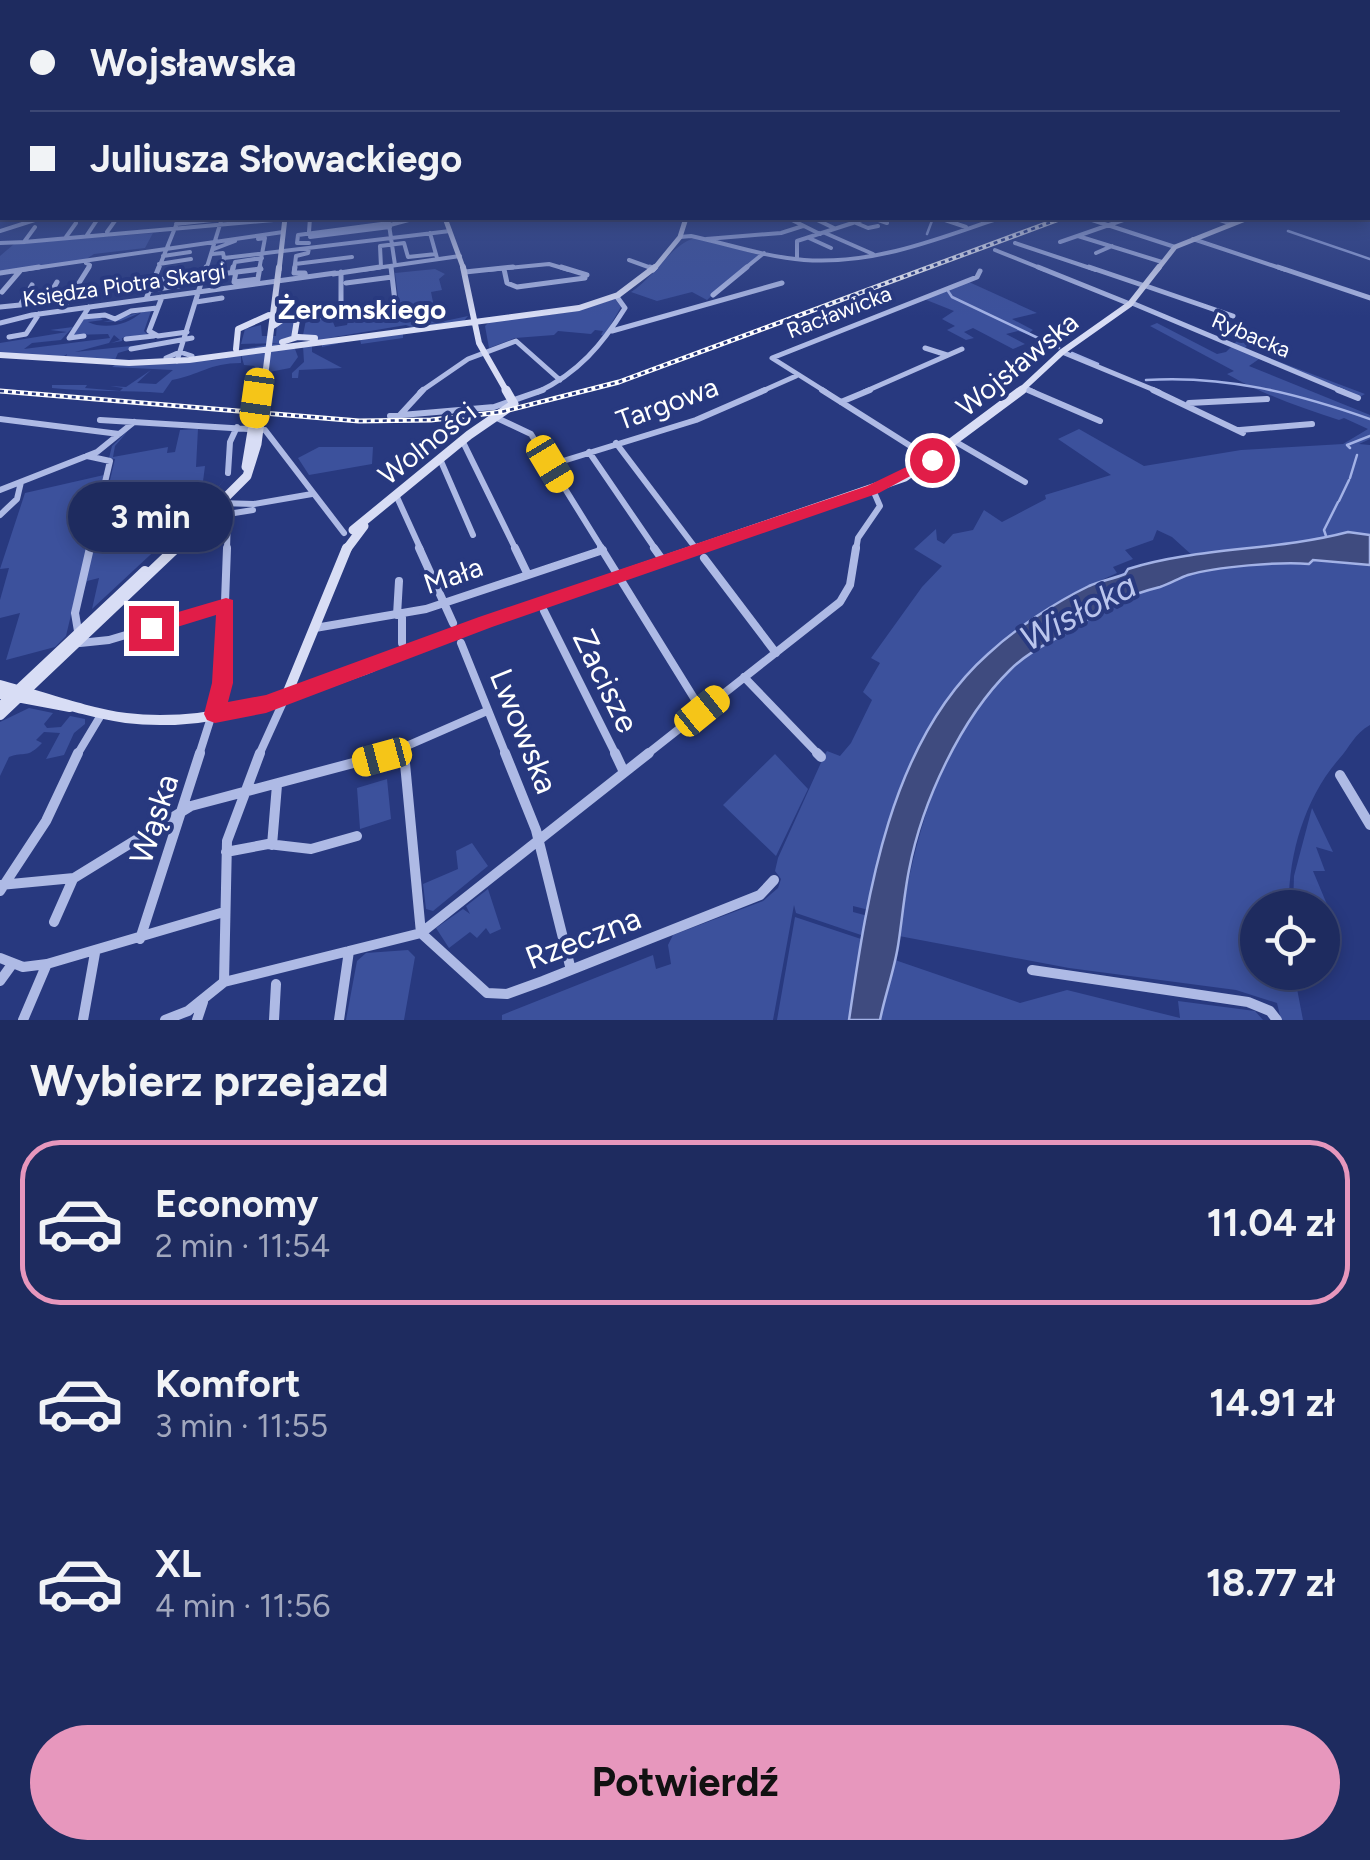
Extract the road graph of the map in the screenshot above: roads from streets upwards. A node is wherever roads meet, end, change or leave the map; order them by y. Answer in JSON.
{"nodes":[{"id":1,"x":178,"y":221,"type":"edge"},
{"id":2,"x":29,"y":222,"type":"edge"},
{"id":3,"x":76,"y":222,"type":"edge"},
{"id":4,"x":95,"y":222,"type":"edge"},
{"id":5,"x":114,"y":222,"type":"edge"},
{"id":6,"x":221,"y":222,"type":"edge"},
{"id":7,"x":250,"y":222,"type":"edge"},
{"id":8,"x":284,"y":222,"type":"edge"},
{"id":9,"x":310,"y":222,"type":"edge"},
{"id":10,"x":446,"y":222,"type":"edge"},
{"id":11,"x":685,"y":222,"type":"edge"},
{"id":12,"x":795,"y":222,"type":"edge"},
{"id":13,"x":821,"y":222,"type":"edge"},
{"id":14,"x":852,"y":222,"type":"edge"},
{"id":15,"x":858,"y":222,"type":"edge"},
{"id":16,"x":882,"y":222,"type":"edge"},
{"id":17,"x":950,"y":222,"type":"edge"},
{"id":18,"x":977,"y":222,"type":"edge"},
{"id":19,"x":989,"y":222,"type":"edge"},
{"id":20,"x":1097,"y":222,"type":"edge"},
{"id":21,"x":1118,"y":222,"type":"edge"},
{"id":22,"x":1225,"y":222,"type":"edge"},
{"id":23,"x":1237,"y":222,"type":"edge"},
{"id":24,"x":389,"y":223,"type":"edge"},
{"id":25,"x":886,"y":223,"type":"dead end"},
{"id":26,"x":982,"y":224,"type":"junction"},
{"id":27,"x":1232,"y":224,"type":"junction"},
{"id":28,"x":350,"y":225,"type":"edge"},
{"id":29,"x":1108,"y":225,"type":"junction"},
{"id":30,"x":55,"y":226,"type":"dead end"},
{"id":31,"x":220,"y":226,"type":"junction"},
{"id":32,"x":803,"y":226,"type":"junction"},
{"id":33,"x":878,"y":226,"type":"dead end"},
{"id":34,"x":35,"y":227,"type":"dead end"},
{"id":35,"x":320,"y":228,"type":"dead end"},
{"id":36,"x":834,"y":228,"type":"junction"},
{"id":37,"x":868,"y":228,"type":"junction"},
{"id":38,"x":969,"y":228,"type":"junction"},
{"id":39,"x":1,"y":230,"type":"edge"},
{"id":40,"x":173,"y":230,"type":"junction"},
{"id":41,"x":294,"y":231,"type":"dead end"},
{"id":42,"x":450,"y":231,"type":"junction"},
{"id":43,"x":859,"y":231,"type":"dead end"},
{"id":44,"x":106,"y":232,"type":"junction"},
{"id":45,"x":283,"y":232,"type":"junction"},
{"id":46,"x":430,"y":233,"type":"junction"},
{"id":47,"x":822,"y":233,"type":"junction"},
{"id":48,"x":87,"y":234,"type":"junction"},
{"id":49,"x":681,"y":236,"type":"junction"},
{"id":50,"x":1078,"y":236,"type":"junction"},
{"id":51,"x":66,"y":237,"type":"junction"},
{"id":52,"x":693,"y":237,"type":"junction"},
{"id":53,"x":309,"y":238,"type":"junction"},
{"id":54,"x":809,"y":238,"type":"junction"},
{"id":55,"x":45,"y":239,"type":"junction"},
{"id":56,"x":1193,"y":239,"type":"junction"},
{"id":57,"x":216,"y":240,"type":"junction"},
{"id":58,"x":706,"y":240,"type":"junction"},
{"id":59,"x":391,"y":241,"type":"junction"},
{"id":60,"x":24,"y":242,"type":"junction"},
{"id":61,"x":1060,"y":242,"type":"dead end"},
{"id":62,"x":350,"y":243,"type":"junction"},
{"id":63,"x":1015,"y":243,"type":"dead end"},
{"id":64,"x":0,"y":244,"type":"edge"},
{"id":65,"x":1112,"y":246,"type":"junction"},
{"id":66,"x":1176,"y":247,"type":"junction"},
{"id":67,"x":166,"y":248,"type":"junction"},
{"id":68,"x":830,"y":248,"type":"dead end"},
{"id":69,"x":249,"y":249,"type":"dead end"},
{"id":70,"x":995,"y":250,"type":"dead end"},
{"id":71,"x":213,"y":251,"type":"junction"},
{"id":72,"x":280,"y":252,"type":"junction"},
{"id":73,"x":765,"y":252,"type":"junction"},
{"id":74,"x":263,"y":253,"type":"junction"},
{"id":75,"x":1096,"y":253,"type":"dead end"},
{"id":76,"x":874,"y":255,"type":"junction"},
{"id":77,"x":162,"y":256,"type":"junction"},
{"id":78,"x":460,"y":256,"type":"junction"},
{"id":79,"x":352,"y":257,"type":"junction"},
{"id":80,"x":436,"y":257,"type":"junction"},
{"id":81,"x":224,"y":258,"type":"junction"},
{"id":82,"x":797,"y":259,"type":"junction"},
{"id":83,"x":629,"y":260,"type":"dead end"},
{"id":84,"x":85,"y":262,"type":"junction"},
{"id":85,"x":1162,"y":262,"type":"junction"},
{"id":86,"x":159,"y":264,"type":"junction"},
{"id":87,"x":295,"y":264,"type":"junction"},
{"id":88,"x":393,"y":265,"type":"junction"},
{"id":89,"x":381,"y":267,"type":"junction"},
{"id":90,"x":504,"y":268,"type":"junction"},
{"id":91,"x":260,"y":269,"type":"junction"},
{"id":92,"x":655,"y":269,"type":"junction"},
{"id":93,"x":20,"y":270,"type":"junction"},
{"id":94,"x":352,"y":271,"type":"junction"},
{"id":95,"x":980,"y":271,"type":"dead end"},
{"id":96,"x":234,"y":272,"type":"junction"},
{"id":97,"x":465,"y":272,"type":"junction"},
{"id":98,"x":0,"y":273,"type":"edge"},
{"id":99,"x":338,"y":273,"type":"junction"},
{"id":100,"x":220,"y":274,"type":"junction"},
{"id":101,"x":190,"y":275,"type":"dead end"},
{"id":102,"x":306,"y":277,"type":"junction"},
{"id":103,"x":392,"y":277,"type":"junction"},
{"id":104,"x":153,"y":281,"type":"junction"},
{"id":105,"x":56,"y":282,"type":"dead end"},
{"id":106,"x":276,"y":282,"type":"junction"},
{"id":107,"x":782,"y":282,"type":"dead end"},
{"id":108,"x":256,"y":283,"type":"junction"},
{"id":109,"x":346,"y":283,"type":"dead end"},
{"id":110,"x":32,"y":284,"type":"dead end"},
{"id":111,"x":184,"y":285,"type":"dead end"},
{"id":112,"x":1146,"y":286,"type":"junction"},
{"id":113,"x":216,"y":287,"type":"dead end"},
{"id":114,"x":150,"y":290,"type":"junction"},
{"id":115,"x":2,"y":292,"type":"edge"},
{"id":116,"x":199,"y":292,"type":"junction"},
{"id":117,"x":618,"y":296,"type":"junction"},
{"id":118,"x":162,"y":297,"type":"junction"},
{"id":119,"x":222,"y":298,"type":"dead end"},
{"id":120,"x":1370,"y":298,"type":"edge"},
{"id":121,"x":68,"y":299,"type":"junction"},
{"id":122,"x":146,"y":299,"type":"junction"},
{"id":123,"x":714,"y":299,"type":"junction"},
{"id":124,"x":46,"y":301,"type":"junction"},
{"id":125,"x":196,"y":302,"type":"junction"},
{"id":126,"x":20,"y":304,"type":"junction"},
{"id":127,"x":1131,"y":304,"type":"junction"},
{"id":128,"x":0,"y":307,"type":"edge"},
{"id":129,"x":89,"y":307,"type":"junction"},
{"id":130,"x":156,"y":308,"type":"junction"},
{"id":131,"x":62,"y":310,"type":"junction"},
{"id":132,"x":396,"y":310,"type":"junction"},
{"id":133,"x":39,"y":314,"type":"junction"},
{"id":134,"x":341,"y":314,"type":"junction"},
{"id":135,"x":272,"y":315,"type":"junction"},
{"id":136,"x":1233,"y":316,"type":"dead end"},
{"id":137,"x":83,"y":317,"type":"junction"},
{"id":138,"x":311,"y":318,"type":"dead end"},
{"id":139,"x":396,"y":319,"type":"dead end"},
{"id":140,"x":476,"y":320,"type":"junction"},
{"id":141,"x":0,"y":322,"type":"edge"},
{"id":142,"x":270,"y":326,"type":"junction"},
{"id":143,"x":612,"y":331,"type":"junction"},
{"id":144,"x":9,"y":336,"type":"dead end"},
{"id":145,"x":84,"y":336,"type":"dead end"},
{"id":146,"x":158,"y":336,"type":"junction"},
{"id":147,"x":188,"y":337,"type":"junction"},
{"id":148,"x":126,"y":339,"type":"dead end"},
{"id":149,"x":297,"y":340,"type":"junction"},
{"id":150,"x":236,"y":346,"type":"junction"},
{"id":151,"x":925,"y":348,"type":"dead end"},
{"id":152,"x":132,"y":350,"type":"dead end"},
{"id":153,"x":483,"y":350,"type":"junction"},
{"id":154,"x":962,"y":350,"type":"dead end"},
{"id":155,"x":246,"y":352,"type":"junction"},
{"id":156,"x":1062,"y":352,"type":"junction"},
{"id":157,"x":0,"y":354,"type":"edge"},
{"id":158,"x":222,"y":354,"type":"junction"},
{"id":159,"x":948,"y":355,"type":"junction"},
{"id":160,"x":192,"y":356,"type":"joint"},
{"id":161,"x":179,"y":357,"type":"junction"},
{"id":162,"x":114,"y":362,"type":"junction"},
{"id":163,"x":797,"y":375,"type":"junction"},
{"id":164,"x":560,"y":380,"type":"junction"},
{"id":165,"x":1025,"y":388,"type":"junction"},
{"id":166,"x":1358,"y":398,"type":"dead end"},
{"id":167,"x":1267,"y":399,"type":"dead end"},
{"id":168,"x":840,"y":403,"type":"junction"},
{"id":169,"x":1186,"y":403,"type":"junction"},
{"id":170,"x":513,"y":406,"type":"junction"},
{"id":171,"x":390,"y":416,"type":"dead end"},
{"id":172,"x":399,"y":416,"type":"junction"},
{"id":173,"x":497,"y":418,"type":"junction"},
{"id":174,"x":0,"y":420,"type":"edge"},
{"id":175,"x":100,"y":420,"type":"dead end"},
{"id":176,"x":1100,"y":421,"type":"dead end"},
{"id":177,"x":134,"y":422,"type":"junction"},
{"id":178,"x":1312,"y":424,"type":"dead end"},
{"id":179,"x":238,"y":426,"type":"junction"},
{"id":180,"x":120,"y":434,"type":"junction"},
{"id":181,"x":462,"y":440,"type":"junction"},
{"id":182,"x":956,"y":442,"type":"junction"},
{"id":183,"x":616,"y":443,"type":"junction"},
{"id":184,"x":589,"y":452,"type":"junction"},
{"id":185,"x":87,"y":456,"type":"junction"},
{"id":186,"x":439,"y":459,"type":"junction"},
{"id":187,"x":932,"y":460,"type":"junction"},
{"id":188,"x":550,"y":464,"type":"junction"},
{"id":189,"x":228,"y":473,"type":"dead end"},
{"id":190,"x":21,"y":482,"type":"junction"},
{"id":191,"x":1024,"y":482,"type":"dead end"},
{"id":192,"x":0,"y":490,"type":"edge"},
{"id":193,"x":873,"y":490,"type":"junction"},
{"id":194,"x":312,"y":494,"type":"junction"},
{"id":195,"x":396,"y":495,"type":"junction"},
{"id":196,"x":222,"y":507,"type":"junction"},
{"id":197,"x":252,"y":510,"type":"dead end"},
{"id":198,"x":0,"y":515,"type":"edge"},
{"id":199,"x":350,"y":534,"type":"junction"},
{"id":200,"x":473,"y":536,"type":"dead end"},
{"id":201,"x":603,"y":550,"type":"junction"},
{"id":202,"x":700,"y":554,"type":"junction"},
{"id":203,"x":664,"y":562,"type":"junction"},
{"id":204,"x":528,"y":575,"type":"junction"},
{"id":205,"x":619,"y":577,"type":"junction"},
{"id":206,"x":399,"y":581,"type":"dead end"},
{"id":207,"x":445,"y":602,"type":"junction"},
{"id":208,"x":226,"y":604,"type":"junction"},
{"id":209,"x":544,"y":610,"type":"dead end"},
{"id":210,"x":400,"y":615,"type":"junction"},
{"id":211,"x":453,"y":623,"type":"dead end"},
{"id":212,"x":314,"y":628,"type":"junction"},
{"id":213,"x":79,"y":638,"type":"junction"},
{"id":214,"x":402,"y":642,"type":"dead end"},
{"id":215,"x":462,"y":644,"type":"dead end"},
{"id":216,"x":776,"y":653,"type":"junction"},
{"id":217,"x":744,"y":678,"type":"junction"},
{"id":218,"x":0,"y":685,"type":"edge"},
{"id":219,"x":15,"y":695,"type":"edge"},
{"id":220,"x":285,"y":699,"type":"junction"},
{"id":221,"x":0,"y":707,"type":"edge"},
{"id":222,"x":70,"y":707,"type":"joint"},
{"id":223,"x":487,"y":711,"type":"junction"},
{"id":224,"x":702,"y":711,"type":"junction"},
{"id":225,"x":102,"y":713,"type":"junction"},
{"id":226,"x":215,"y":714,"type":"junction"},
{"id":227,"x":0,"y":715,"type":"edge"},
{"id":228,"x":404,"y":746,"type":"junction"},
{"id":229,"x":822,"y":757,"type":"dead end"},
{"id":230,"x":624,"y":772,"type":"junction"},
{"id":231,"x":1340,"y":774,"type":"dead end"},
{"id":232,"x":277,"y":784,"type":"junction"},
{"id":233,"x":243,"y":794,"type":"junction"},
{"id":234,"x":182,"y":810,"type":"junction"},
{"id":235,"x":1370,"y":825,"type":"edge"},
{"id":236,"x":356,"y":836,"type":"dead end"},
{"id":237,"x":538,"y":838,"type":"junction"},
{"id":238,"x":272,"y":845,"type":"junction"},
{"id":239,"x":226,"y":852,"type":"junction"},
{"id":240,"x":74,"y":878,"type":"junction"},
{"id":241,"x":774,"y":880,"type":"dead end"},
{"id":242,"x":2,"y":887,"type":"edge"},
{"id":243,"x":225,"y":912,"type":"junction"},
{"id":244,"x":54,"y":922,"type":"dead end"},
{"id":245,"x":421,"y":933,"type":"junction"},
{"id":246,"x":140,"y":939,"type":"junction"},
{"id":247,"x":349,"y":951,"type":"junction"},
{"id":248,"x":95,"y":953,"type":"junction"},
{"id":249,"x":0,"y":958,"type":"edge"},
{"id":250,"x":13,"y":963,"type":"junction"},
{"id":251,"x":46,"y":964,"type":"junction"},
{"id":252,"x":571,"y":970,"type":"junction"},
{"id":253,"x":1032,"y":970,"type":"dead end"},
{"id":254,"x":0,"y":980,"type":"edge"},
{"id":255,"x":224,"y":982,"type":"junction"},
{"id":256,"x":276,"y":984,"type":"dead end"},
{"id":257,"x":194,"y":1016,"type":"edge"},
{"id":258,"x":23,"y":1020,"type":"edge"},
{"id":259,"x":82,"y":1020,"type":"edge"},
{"id":260,"x":165,"y":1020,"type":"edge"},
{"id":261,"x":274,"y":1020,"type":"edge"},
{"id":262,"x":339,"y":1020,"type":"edge"},
{"id":263,"x":1277,"y":1020,"type":"edge"}],
"edges":[{"from":1,"to":40,"type":"street"},
{"from":2,"to":39,"type":"street"},
{"from":3,"to":51,"type":"street"},
{"from":4,"to":48,"type":"street"},
{"from":5,"to":44,"type":"street"},
{"from":6,"to":31,"type":"street"},
{"from":7,"to":31,"type":"street"},
{"from":8,"to":45,"type":"street"},
{"from":9,"to":53,"type":"street"},
{"from":10,"to":42,"type":"street"},
{"from":11,"to":49,"type":"street"},
{"from":12,"to":32,"type":"street"},
{"from":13,"to":36,"type":"street"},
{"from":14,"to":36,"type":"street"},
{"from":15,"to":37,"type":"street"},
{"from":16,"to":25,"type":"street"},
{"from":17,"to":38,"type":"street"},
{"from":18,"to":26,"type":"street"},
{"from":19,"to":26,"type":"street"},
{"from":20,"to":29,"type":"street"},
{"from":21,"to":29,"type":"street"},
{"from":22,"to":27,"type":"street"},
{"from":23,"to":27,"type":"street","name":"Wojsławska"},
{"from":24,"to":28,"type":"street"},
{"from":24,"to":59,"type":"street"},
{"from":26,"to":38,"type":"street"},
{"from":27,"to":56,"type":"street","name":"Wojsławska"},
{"from":28,"to":35,"type":"street"},
{"from":28,"to":53,"type":"street"},
{"from":28,"to":62,"type":"street"},
{"from":29,"to":50,"type":"street"},
{"from":29,"to":66,"type":"street"},
{"from":30,"to":55,"type":"street"},
{"from":31,"to":40,"type":"street"},
{"from":31,"to":57,"type":"street"},
{"from":32,"to":47,"type":"street"},
{"from":32,"to":58,"type":"street"},
{"from":33,"to":37,"type":"street"},
{"from":34,"to":60,"type":"street"},
{"from":36,"to":47,"type":"street"},
{"from":37,"to":43,"type":"street"},
{"from":38,"to":76,"type":"street"},
{"from":40,"to":44,"type":"street"},
{"from":40,"to":67,"type":"street"},
{"from":41,"to":53,"type":"street"},
{"from":42,"to":46,"type":"street"},
{"from":42,"to":78,"type":"street"},
{"from":44,"to":48,"type":"street"},
{"from":45,"to":57,"type":"street"},
{"from":45,"to":72,"type":"street"},
{"from":46,"to":59,"type":"street"},
{"from":46,"to":80,"type":"street"},
{"from":47,"to":54,"type":"street"},
{"from":47,"to":76,"type":"street"},
{"from":48,"to":51,"type":"street"},
{"from":49,"to":52,"type":"street"},
{"from":49,"to":52,"type":"street"},
{"from":49,"to":92,"type":"street"},
{"from":50,"to":61,"type":"street"},
{"from":50,"to":65,"type":"street"},
{"from":51,"to":55,"type":"street"},
{"from":52,"to":58,"type":"street"},
{"from":53,"to":62,"type":"street"},
{"from":53,"to":72,"type":"street"},
{"from":53,"to":87,"type":"street"},
{"from":54,"to":68,"type":"street"},
{"from":54,"to":82,"type":"street"},
{"from":55,"to":60,"type":"street"},
{"from":56,"to":66,"type":"street","name":"Wojsławska"},
{"from":56,"to":120,"type":"street"},
{"from":57,"to":67,"type":"street"},
{"from":57,"to":71,"type":"street"},
{"from":58,"to":73,"type":"street"},
{"from":59,"to":62,"type":"street"},
{"from":59,"to":80,"type":"street"},
{"from":59,"to":88,"type":"street"},
{"from":59,"to":89,"type":"street"},
{"from":60,"to":64,"type":"street"},
{"from":62,"to":79,"type":"street"},
{"from":63,"to":112,"type":"street"},
{"from":65,"to":75,"type":"street"},
{"from":65,"to":85,"type":"street"},
{"from":66,"to":85,"type":"street","name":"Wojsławska"},
{"from":67,"to":77,"type":"street"},
{"from":67,"to":84,"type":"street"},
{"from":69,"to":74,"type":"street"},
{"from":70,"to":127,"type":"street","name":"Rybacka"},
{"from":71,"to":74,"type":"street"},
{"from":71,"to":81,"type":"street"},
{"from":71,"to":116,"type":"street"},
{"from":72,"to":74,"type":"street"},
{"from":72,"to":106,"type":"street"},
{"from":73,"to":82,"type":"street"},
{"from":73,"to":123,"type":"street"},
{"from":74,"to":81,"type":"street"},
{"from":74,"to":91,"type":"street"},
{"from":74,"to":96,"type":"street"},
{"from":76,"to":82,"type":"street"},
{"from":77,"to":86,"type":"street"},
{"from":77,"to":86,"type":"street"},
{"from":78,"to":80,"type":"street"},
{"from":78,"to":97,"type":"street"},
{"from":79,"to":87,"type":"street"},
{"from":79,"to":94,"type":"street"},
{"from":80,"to":88,"type":"street"},
{"from":81,"to":100,"type":"street"},
{"from":83,"to":92,"type":"street"},
{"from":84,"to":93,"type":"street"},
{"from":84,"to":121,"type":"street"},
{"from":85,"to":112,"type":"street","name":"Wojsławska"},
{"from":86,"to":104,"type":"street"},
{"from":87,"to":102,"type":"street"},
{"from":88,"to":89,"type":"street"},
{"from":88,"to":103,"type":"street"},
{"from":89,"to":94,"type":"street"},
{"from":90,"to":90,"type":"street"},
{"from":90,"to":97,"type":"street"},
{"from":91,"to":96,"type":"street"},
{"from":91,"to":108,"type":"street"},
{"from":92,"to":117,"type":"street"},
{"from":93,"to":98,"type":"street"},
{"from":93,"to":115,"type":"street"},
{"from":94,"to":99,"type":"street"},
{"from":95,"to":163,"type":"street","name":"Racławicka"},
{"from":96,"to":100,"type":"street"},
{"from":96,"to":108,"type":"street"},
{"from":97,"to":140,"type":"street"},
{"from":99,"to":102,"type":"street"},
{"from":99,"to":106,"type":"street"},
{"from":99,"to":134,"type":"street"},
{"from":100,"to":113,"type":"street"},
{"from":101,"to":104,"type":"street"},
{"from":102,"to":106,"type":"street"},
{"from":103,"to":109,"type":"street"},
{"from":103,"to":132,"type":"street"},
{"from":104,"to":114,"type":"street"},
{"from":105,"to":124,"type":"street"},
{"from":106,"to":108,"type":"street","name":"Księdza Piotra Skargi"},
{"from":106,"to":135,"type":"street"},
{"from":107,"to":123,"type":"street"},
{"from":108,"to":116,"type":"street","name":"Księdza Piotra Skargi"},
{"from":110,"to":126,"type":"street"},
{"from":111,"to":114,"type":"street"},
{"from":112,"to":127,"type":"street","name":"Wojsławska"},
{"from":112,"to":136,"type":"street"},
{"from":114,"to":122,"type":"street"},
{"from":116,"to":118,"type":"street","name":"Księdza Piotra Skargi"},
{"from":116,"to":125,"type":"street"},
{"from":117,"to":140,"type":"street"},
{"from":117,"to":143,"type":"street"},
{"from":118,"to":122,"type":"street","name":"Księdza Piotra Skargi"},
{"from":118,"to":130,"type":"street"},
{"from":119,"to":125,"type":"street"},
{"from":121,"to":124,"type":"street"},
{"from":121,"to":131,"type":"street"},
{"from":122,"to":129,"type":"street","name":"Księdza Piotra Skargi"},
{"from":123,"to":143,"type":"street"},
{"from":124,"to":126,"type":"street"},
{"from":125,"to":147,"type":"street"},
{"from":126,"to":128,"type":"street"},
{"from":127,"to":156,"type":"street","name":"Wojsławska"},
{"from":127,"to":166,"type":"street","name":"Rybacka"},
{"from":129,"to":131,"type":"street","name":"Księdza Piotra Skargi"},
{"from":129,"to":137,"type":"street"},
{"from":130,"to":137,"type":"street"},
{"from":130,"to":146,"type":"street"},
{"from":131,"to":133,"type":"street","name":"Księdza Piotra Skargi"},
{"from":132,"to":134,"type":"street"},
{"from":132,"to":139,"type":"street"},
{"from":133,"to":141,"type":"street","name":"Księdza Piotra Skargi"},
{"from":133,"to":144,"type":"street"},
{"from":134,"to":138,"type":"street"},
{"from":135,"to":142,"type":"street"},
{"from":135,"to":149,"type":"street"},
{"from":135,"to":150,"type":"street"},
{"from":137,"to":145,"type":"street"},
{"from":140,"to":149,"type":"street"},
{"from":140,"to":153,"type":"street"},
{"from":142,"to":149,"type":"street"},
{"from":142,"to":150,"type":"street"},
{"from":142,"to":196,"type":"street"},
{"from":143,"to":164,"type":"street","name":"Wolności"},
{"from":146,"to":147,"type":"street"},
{"from":146,"to":148,"type":"street"},
{"from":147,"to":152,"type":"street"},
{"from":147,"to":161,"type":"street"},
{"from":149,"to":150,"type":"street"},
{"from":149,"to":155,"type":"street"},
{"from":150,"to":155,"type":"street"},
{"from":150,"to":158,"type":"street"},
{"from":151,"to":159,"type":"street"},
{"from":153,"to":164,"type":"street"},
{"from":153,"to":170,"type":"street"},
{"from":153,"to":172,"type":"street"},
{"from":154,"to":159,"type":"street"},
{"from":155,"to":158,"type":"street"},
{"from":156,"to":165,"type":"street","name":"Wojsławska"},
{"from":156,"to":169,"type":"street"},
{"from":157,"to":162,"type":"street"},
{"from":158,"to":160,"type":"street"},
{"from":158,"to":161,"type":"street"},
{"from":159,"to":168,"type":"street"},
{"from":160,"to":161,"type":"street"},
{"from":161,"to":162,"type":"street"},
{"from":161,"to":162,"type":"street"},
{"from":163,"to":168,"type":"street","name":"Racławicka"},
{"from":163,"to":183,"type":"street","name":"Targowa"},
{"from":164,"to":170,"type":"street","name":"Wolności"},
{"from":165,"to":176,"type":"street"},
{"from":165,"to":182,"type":"street","name":"Wojsławska"},
{"from":167,"to":169,"type":"street"},
{"from":168,"to":187,"type":"street","name":"Racławicka"},
{"from":169,"to":178,"type":"street"},
{"from":170,"to":172,"type":"street"},
{"from":170,"to":173,"type":"street","name":"Wolności"},
{"from":171,"to":172,"type":"street"},
{"from":173,"to":181,"type":"street","name":"Wolności"},
{"from":173,"to":188,"type":"street"},
{"from":174,"to":180,"type":"street"},
{"from":175,"to":177,"type":"street"},
{"from":177,"to":179,"type":"street"},
{"from":177,"to":180,"type":"street"},
{"from":179,"to":189,"type":"street"},
{"from":179,"to":194,"type":"street"},
{"from":180,"to":185,"type":"street"},
{"from":181,"to":186,"type":"street","name":"Wolności"},
{"from":181,"to":204,"type":"street"},
{"from":182,"to":187,"type":"street","name":"Wojsławska"},
{"from":182,"to":191,"type":"street"},
{"from":183,"to":184,"type":"street","name":"Targowa"},
{"from":183,"to":202,"type":"street"},
{"from":184,"to":188,"type":"street","name":"Targowa"},
{"from":184,"to":203,"type":"street"},
{"from":185,"to":190,"type":"street"},
{"from":185,"to":213,"type":"street"},
{"from":186,"to":195,"type":"street","name":"Wolności"},
{"from":186,"to":200,"type":"street"},
{"from":187,"to":193,"type":"street","name":"Wojsławska"},
{"from":188,"to":201,"type":"street"},
{"from":190,"to":192,"type":"street"},
{"from":190,"to":198,"type":"street"},
{"from":193,"to":202,"type":"street","name":"Wojsławska"},
{"from":193,"to":216,"type":"street"},
{"from":194,"to":196,"type":"street"},
{"from":194,"to":199,"type":"street"},
{"from":195,"to":199,"type":"street","name":"Wolności"},
{"from":195,"to":207,"type":"street"},
{"from":196,"to":197,"type":"street"},
{"from":196,"to":208,"type":"street","name":"Wąska"},
{"from":196,"to":213,"type":"street"},
{"from":199,"to":212,"type":"street"},
{"from":201,"to":204,"type":"street","name":"Mała"},
{"from":201,"to":205,"type":"street"},
{"from":202,"to":203,"type":"street","name":"Wojsławska"},
{"from":202,"to":216,"type":"street"},
{"from":203,"to":205,"type":"street","name":"Wojsławska"},
{"from":204,"to":207,"type":"street","name":"Mała"},
{"from":205,"to":220,"type":"street","name":"Wojsławska"},
{"from":205,"to":224,"type":"street"},
{"from":206,"to":210,"type":"street"},
{"from":207,"to":210,"type":"street","name":"Mała"},
{"from":207,"to":211,"type":"street"},
{"from":208,"to":213,"type":"street"},
{"from":208,"to":226,"type":"street","name":"Wąska"},
{"from":209,"to":230,"type":"street","name":"Zacisze"},
{"from":210,"to":212,"type":"street","name":"Mała"},
{"from":210,"to":214,"type":"street"},
{"from":212,"to":220,"type":"street"},
{"from":213,"to":219,"type":"street"},
{"from":215,"to":223,"type":"street","name":"Lwowska"},
{"from":216,"to":217,"type":"street"},
{"from":217,"to":224,"type":"street"},
{"from":217,"to":229,"type":"street"},
{"from":218,"to":219,"type":"street"},
{"from":219,"to":221,"type":"street"},
{"from":219,"to":222,"type":"street"},
{"from":219,"to":227,"type":"street"},
{"from":220,"to":226,"type":"street","name":"Wojsławska"},
{"from":220,"to":233,"type":"street"},
{"from":222,"to":225,"type":"street","name":"Wojsławska"},
{"from":223,"to":228,"type":"street"},
{"from":223,"to":237,"type":"street","name":"Lwowska"},
{"from":224,"to":230,"type":"street"},
{"from":225,"to":226,"type":"street","name":"Wojsławska"},
{"from":225,"to":242,"type":"street"},
{"from":226,"to":234,"type":"street","name":"Wąska"},
{"from":228,"to":232,"type":"street"},
{"from":228,"to":245,"type":"street"},
{"from":230,"to":237,"type":"street"},
{"from":231,"to":235,"type":"street"},
{"from":232,"to":233,"type":"street"},
{"from":232,"to":238,"type":"street"},
{"from":233,"to":234,"type":"street"},
{"from":233,"to":239,"type":"street"},
{"from":234,"to":240,"type":"street"},
{"from":234,"to":246,"type":"street","name":"Wąska"},
{"from":236,"to":238,"type":"street"},
{"from":237,"to":245,"type":"street"},
{"from":237,"to":252,"type":"street","name":"Lwowska"},
{"from":238,"to":239,"type":"street"},
{"from":239,"to":243,"type":"street"},
{"from":240,"to":242,"type":"street"},
{"from":240,"to":244,"type":"street"},
{"from":241,"to":252,"type":"street","name":"Rzeczna"},
{"from":243,"to":246,"type":"street"},
{"from":243,"to":255,"type":"street"},
{"from":245,"to":247,"type":"street"},
{"from":245,"to":252,"type":"street","name":"Rzeczna"},
{"from":246,"to":248,"type":"street"},
{"from":247,"to":255,"type":"street"},
{"from":247,"to":262,"type":"street"},
{"from":248,"to":251,"type":"street"},
{"from":248,"to":259,"type":"street"},
{"from":249,"to":250,"type":"street"},
{"from":250,"to":251,"type":"street"},
{"from":250,"to":254,"type":"street"},
{"from":251,"to":258,"type":"street"},
{"from":253,"to":263,"type":"street"},
{"from":255,"to":257,"type":"street"},
{"from":256,"to":261,"type":"street"},
{"from":257,"to":260,"type":"street"}]}
